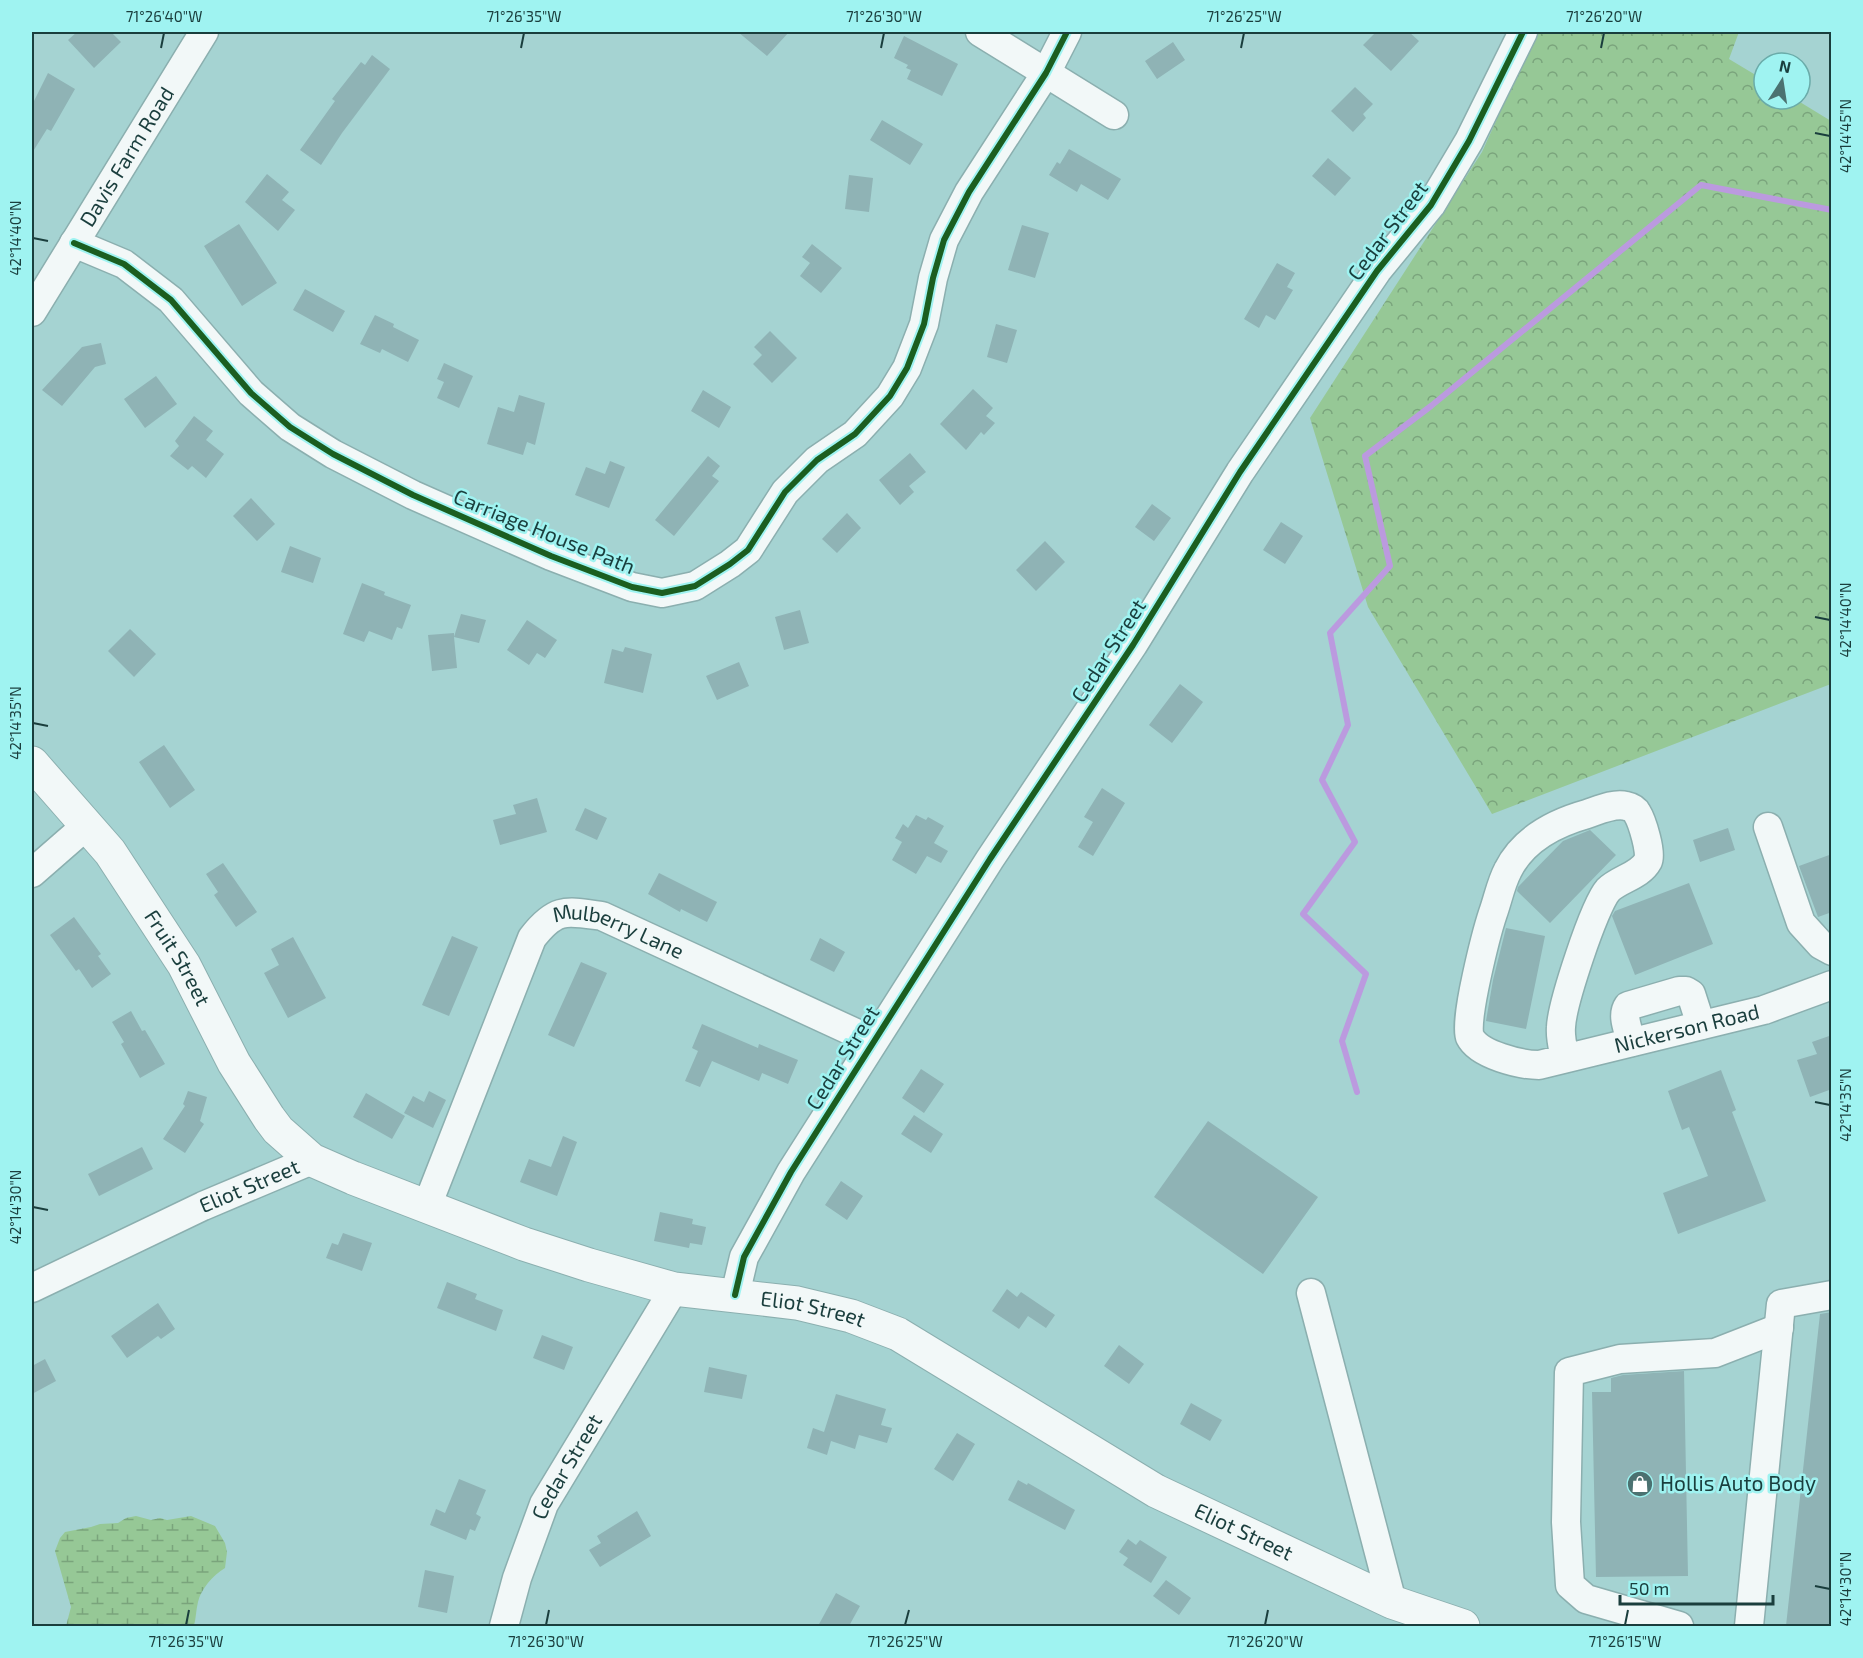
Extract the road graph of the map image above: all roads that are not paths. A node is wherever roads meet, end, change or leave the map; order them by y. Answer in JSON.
{"nodes":[{"id":1,"x":204,"y":32,"type":"edge"},
{"id":2,"x":980,"y":32,"type":"edge"},
{"id":3,"x":1067,"y":32,"type":"edge"},
{"id":4,"x":1522,"y":32,"type":"edge"},
{"id":5,"x":1046,"y":73,"type":"junction"},
{"id":6,"x":1114,"y":115,"type":"dead end"},
{"id":7,"x":74,"y":243,"type":"junction"},
{"id":8,"x":32,"y":312,"type":"edge"},
{"id":9,"x":32,"y":763,"type":"edge"},
{"id":10,"x":87,"y":825,"type":"junction"},
{"id":11,"x":1768,"y":827,"type":"dead end"},
{"id":12,"x":32,"y":873,"type":"edge"},
{"id":13,"x":1832,"y":951,"type":"edge"},
{"id":14,"x":1832,"y":986,"type":"edge"},
{"id":15,"x":1701,"y":1025,"type":"junction"},
{"id":16,"x":873,"y":1041,"type":"junction"},
{"id":17,"x":1632,"y":1042,"type":"junction"},
{"id":18,"x":1552,"y":1061,"type":"junction"},
{"id":19,"x":312,"y":1160,"type":"junction"},
{"id":20,"x":427,"y":1206,"type":"junction"},
{"id":21,"x":32,"y":1288,"type":"edge"},
{"id":22,"x":675,"y":1288,"type":"junction"},
{"id":23,"x":1311,"y":1293,"type":"dead end"},
{"id":24,"x":735,"y":1295,"type":"junction"},
{"id":25,"x":1832,"y":1295,"type":"edge"},
{"id":26,"x":1779,"y":1328,"type":"junction"},
{"id":27,"x":1392,"y":1602,"type":"junction"},
{"id":28,"x":504,"y":1626,"type":"edge"},
{"id":29,"x":1463,"y":1626,"type":"edge"},
{"id":30,"x":1679,"y":1626,"type":"edge"},
{"id":31,"x":1749,"y":1626,"type":"edge"}],
"edges":[{"from":1,"to":7,"type":"street","name":"Davis Farm Road"},
{"from":2,"to":5,"type":"street"},
{"from":3,"to":5,"type":"street","name":"Carriage House Path"},
{"from":4,"to":16,"type":"street","name":"Cedar Street"},
{"from":5,"to":6,"type":"street"},
{"from":5,"to":7,"type":"street","name":"Carriage House Path"},
{"from":7,"to":8,"type":"street","name":"Davis Farm Road"},
{"from":9,"to":10,"type":"main road","name":"Fruit Street"},
{"from":10,"to":12,"type":"street"},
{"from":10,"to":19,"type":"main road","name":"Fruit Street"},
{"from":11,"to":13,"type":"street"},
{"from":14,"to":15,"type":"street","name":"Nickerson Road"},
{"from":15,"to":17,"type":"street","name":"Nickerson Road"},
{"from":15,"to":17,"type":"street"},
{"from":16,"to":20,"type":"street","name":"Mulberry Lane"},
{"from":16,"to":24,"type":"street","name":"Cedar Street"},
{"from":17,"to":18,"type":"street","name":"Nickerson Road"},
{"from":18,"to":18,"type":"street"},
{"from":19,"to":20,"type":"main road","name":"Eliot Street"},
{"from":19,"to":21,"type":"street","name":"Eliot Street"},
{"from":20,"to":22,"type":"main road","name":"Eliot Street"},
{"from":22,"to":24,"type":"main road","name":"Eliot Street"},
{"from":22,"to":28,"type":"street","name":"Cedar Street"},
{"from":23,"to":27,"type":"street"},
{"from":24,"to":27,"type":"main road","name":"Eliot Street"},
{"from":25,"to":26,"type":"street"},
{"from":26,"to":30,"type":"street"},
{"from":26,"to":31,"type":"street"},
{"from":27,"to":29,"type":"main road","name":"Eliot Street"}]}
